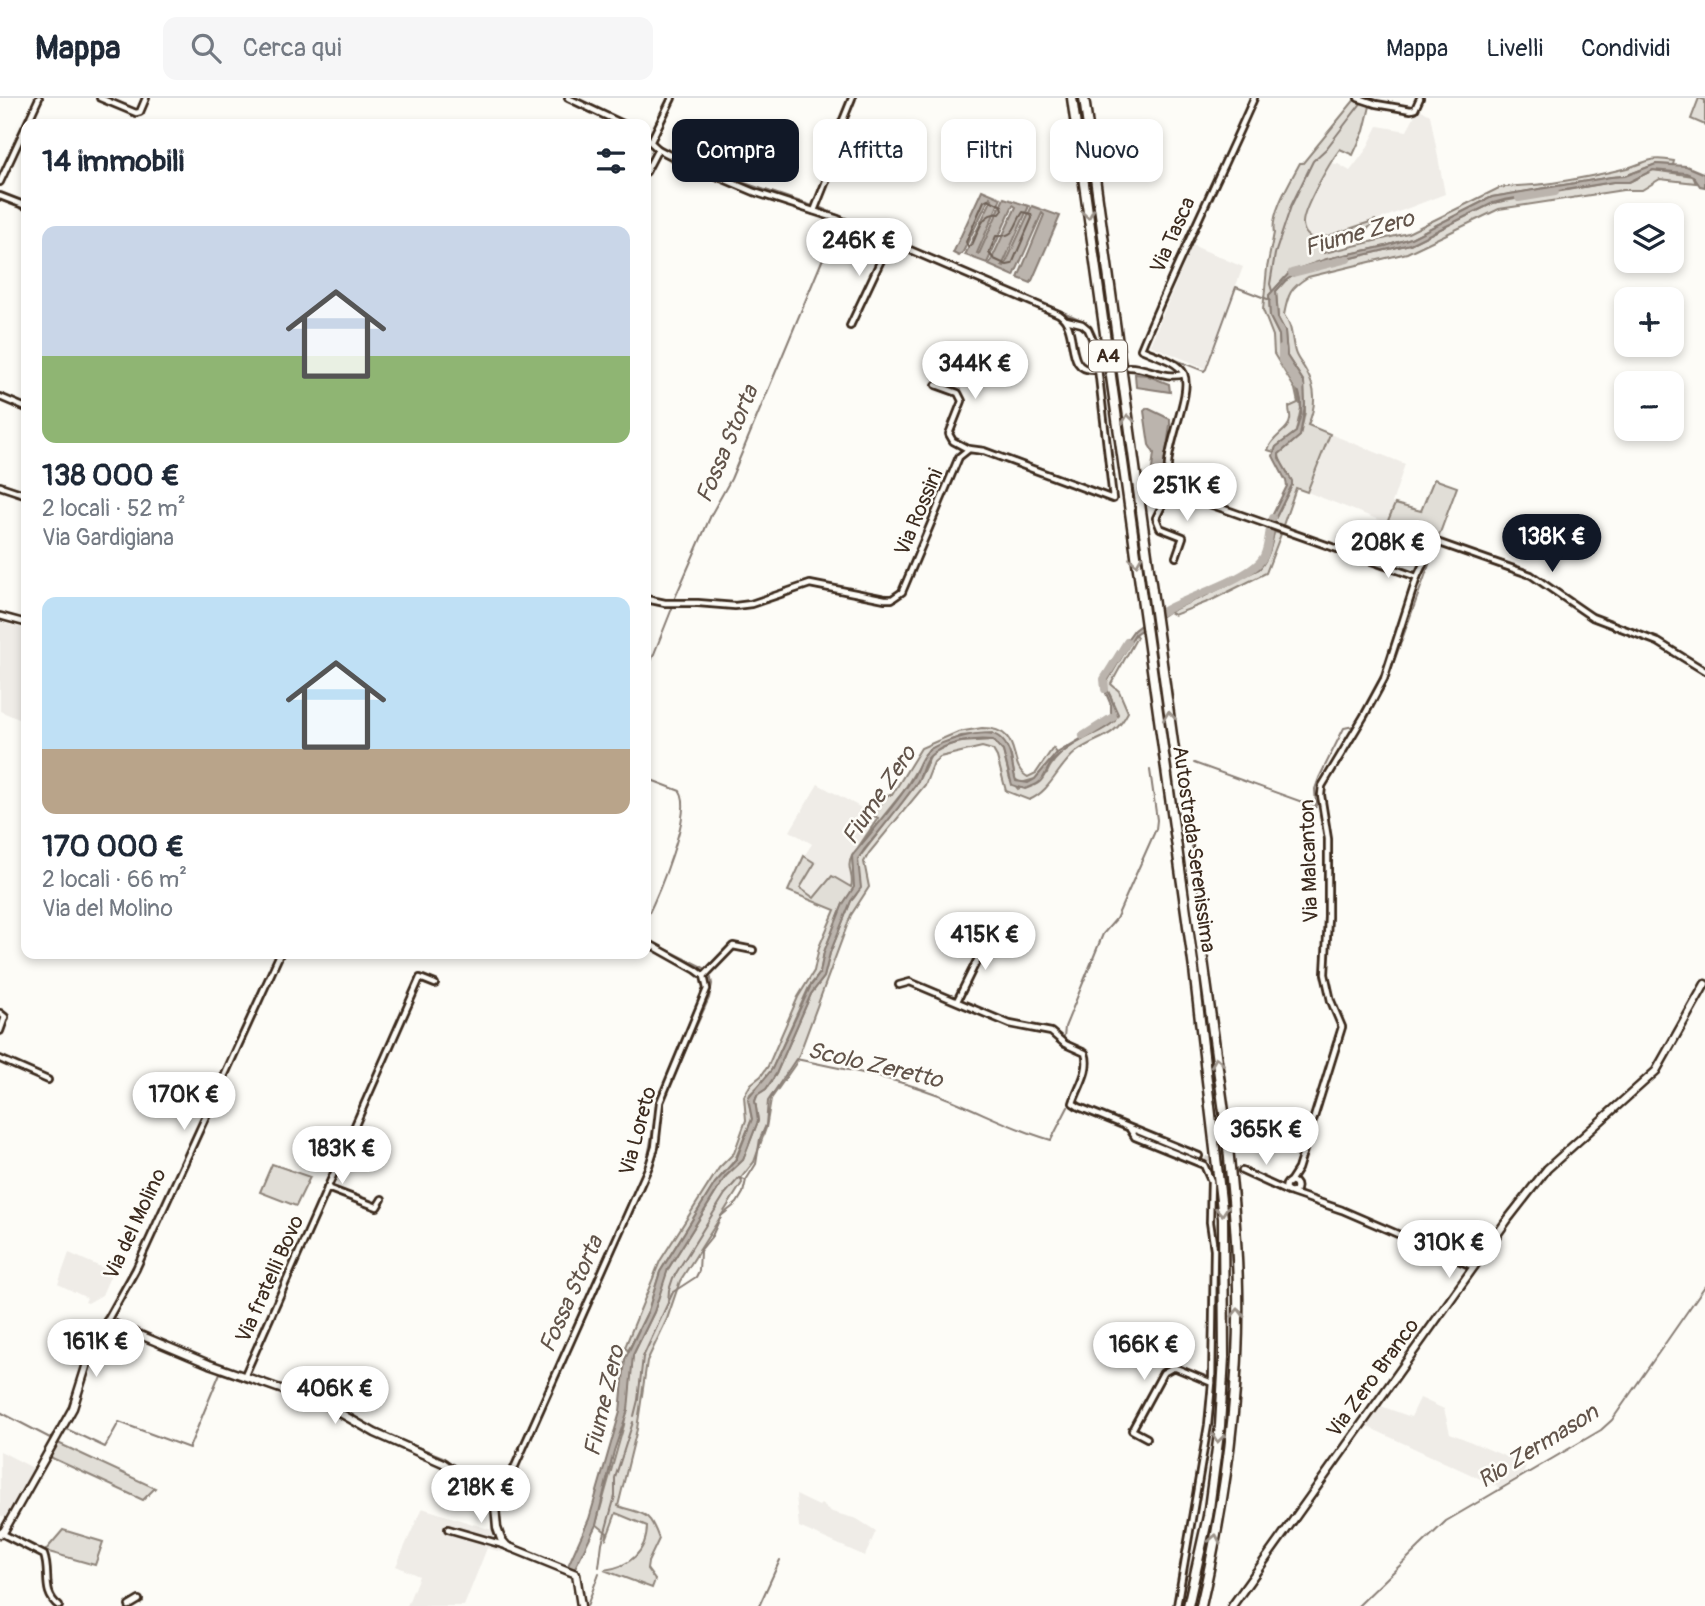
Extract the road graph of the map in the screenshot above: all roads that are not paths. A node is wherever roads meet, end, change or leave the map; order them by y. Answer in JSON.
{"nodes":[{"id":1,"x":39,"y":98,"type":"edge"},
{"id":2,"x":100,"y":98,"type":"edge"},
{"id":3,"x":146,"y":98,"type":"edge"},
{"id":4,"x":568,"y":98,"type":"edge"},
{"id":5,"x":672,"y":98,"type":"edge"},
{"id":6,"x":852,"y":98,"type":"edge"},
{"id":7,"x":1072,"y":98,"type":"edge"},
{"id":8,"x":1084,"y":98,"type":"edge"},
{"id":9,"x":1254,"y":98,"type":"edge"},
{"id":10,"x":1420,"y":98,"type":"edge"},
{"id":11,"x":1361,"y":99,"type":"edge"},
{"id":12,"x":30,"y":119,"type":"edge"},
{"id":13,"x":612,"y":119,"type":"edge"},
{"id":14,"x":651,"y":135,"type":"edge"},
{"id":15,"x":21,"y":138,"type":"edge"},
{"id":16,"x":651,"y":143,"type":"edge"},
{"id":17,"x":658,"y":149,"type":"junction"},
{"id":18,"x":651,"y":162,"type":"edge"},
{"id":19,"x":0,"y":182,"type":"edge"},
{"id":20,"x":0,"y":196,"type":"edge"},
{"id":21,"x":21,"y":204,"type":"edge"},
{"id":22,"x":814,"y":211,"type":"junction"},
{"id":23,"x":890,"y":241,"type":"junction"},
{"id":24,"x":1066,"y":320,"type":"junction"},
{"id":25,"x":850,"y":326,"type":"dead end"},
{"id":26,"x":1129,"y":367,"type":"dead end"},
{"id":27,"x":1096,"y":370,"type":"dead end"},
{"id":28,"x":1184,"y":374,"type":"junction"},
{"id":29,"x":936,"y":384,"type":"dead end"},
{"id":30,"x":0,"y":397,"type":"edge"},
{"id":31,"x":21,"y":406,"type":"edge"},
{"id":32,"x":969,"y":449,"type":"junction"},
{"id":33,"x":1172,"y":485,"type":"junction"},
{"id":34,"x":0,"y":486,"type":"edge"},
{"id":35,"x":21,"y":493,"type":"edge"},
{"id":36,"x":1176,"y":557,"type":"dead end"},
{"id":37,"x":1416,"y":578,"type":"junction"},
{"id":38,"x":651,"y":600,"type":"edge"},
{"id":39,"x":0,"y":616,"type":"edge"},
{"id":40,"x":21,"y":622,"type":"edge"},
{"id":41,"x":1705,"y":671,"type":"edge"},
{"id":42,"x":991,"y":932,"type":"dead end"},
{"id":43,"x":651,"y":945,"type":"edge"},
{"id":44,"x":753,"y":950,"type":"dead end"},
{"id":45,"x":278,"y":959,"type":"edge"},
{"id":46,"x":704,"y":976,"type":"junction"},
{"id":47,"x":435,"y":984,"type":"dead end"},
{"id":48,"x":1705,"y":984,"type":"edge"},
{"id":49,"x":899,"y":985,"type":"dead end"},
{"id":50,"x":957,"y":1001,"type":"junction"},
{"id":51,"x":0,"y":1013,"type":"edge"},
{"id":52,"x":0,"y":1031,"type":"edge"},
{"id":53,"x":0,"y":1059,"type":"edge"},
{"id":54,"x":48,"y":1080,"type":"dead end"},
{"id":55,"x":1130,"y":1129,"type":"junction"},
{"id":56,"x":1199,"y":1156,"type":"tunnel mouth"},
{"id":57,"x":1242,"y":1171,"type":"tunnel mouth"},
{"id":58,"x":1288,"y":1183,"type":"junction"},
{"id":59,"x":1295,"y":1183,"type":"junction"},
{"id":60,"x":1280,"y":1187,"type":"junction"},
{"id":61,"x":327,"y":1188,"type":"junction"},
{"id":62,"x":1290,"y":1192,"type":"junction"},
{"id":63,"x":1301,"y":1195,"type":"junction"},
{"id":64,"x":382,"y":1199,"type":"dead end"},
{"id":65,"x":1474,"y":1268,"type":"junction"},
{"id":66,"x":107,"y":1321,"type":"junction"},
{"id":67,"x":244,"y":1377,"type":"junction"},
{"id":68,"x":1212,"y":1383,"type":"junction"},
{"id":69,"x":1147,"y":1438,"type":"dead end"},
{"id":70,"x":495,"y":1506,"type":"junction"},
{"id":71,"x":448,"y":1529,"type":"dead end"},
{"id":72,"x":1,"y":1533,"type":"edge"},
{"id":73,"x":507,"y":1546,"type":"junction"},
{"id":74,"x":139,"y":1600,"type":"dead end"},
{"id":75,"x":59,"y":1606,"type":"edge"},
{"id":76,"x":129,"y":1606,"type":"edge"},
{"id":77,"x":581,"y":1606,"type":"edge"},
{"id":78,"x":1177,"y":1606,"type":"edge"},
{"id":79,"x":1188,"y":1606,"type":"edge"},
{"id":80,"x":1201,"y":1606,"type":"edge"},
{"id":81,"x":1232,"y":1606,"type":"edge"}],
"edges":[{"from":1,"to":12,"type":"street"},
{"from":2,"to":3,"type":"street"},
{"from":4,"to":13,"type":"street"},
{"from":5,"to":14,"type":"street"},
{"from":6,"to":22,"type":"street"},
{"from":7,"to":79,"type":"highway","name":"Autostrada Serenissima","number":"A4","one_way":true},
{"from":80,"to":8,"type":"highway","name":"Autostrada Serenissima","number":"A4","one_way":true},
{"from":9,"to":28,"type":"street","name":"Via Tasca"},
{"from":10,"to":11,"type":"street"},
{"from":15,"to":19,"type":"street"},
{"from":16,"to":17,"type":"street"},
{"from":17,"to":18,"type":"street"},
{"from":17,"to":22,"type":"street"},
{"from":20,"to":21,"type":"street"},
{"from":22,"to":23,"type":"street"},
{"from":23,"to":24,"type":"street"},
{"from":23,"to":25,"type":"street"},
{"from":24,"to":27,"type":"street"},
{"from":24,"to":32,"type":"street"},
{"from":26,"to":28,"type":"street"},
{"from":28,"to":33,"type":"street"},
{"from":29,"to":32,"type":"street"},
{"from":30,"to":31,"type":"street"},
{"from":32,"to":38,"type":"street","name":"Via Rossini"},
{"from":33,"to":36,"type":"street"},
{"from":33,"to":37,"type":"street"},
{"from":34,"to":35,"type":"street"},
{"from":37,"to":41,"type":"street","name":"Via Malcanton"},
{"from":37,"to":59,"type":"street","name":"Via Malcanton"},
{"from":39,"to":40,"type":"street"},
{"from":42,"to":50,"type":"street"},
{"from":43,"to":46,"type":"street"},
{"from":44,"to":46,"type":"street"},
{"from":45,"to":66,"type":"street","name":"Via del Molino"},
{"from":46,"to":70,"type":"street","name":"Via Loreto"},
{"from":47,"to":61,"type":"street","name":"Via fratelli Bovo"},
{"from":48,"to":65,"type":"street","name":"Via Zero Branco"},
{"from":49,"to":50,"type":"street"},
{"from":50,"to":55,"type":"street"},
{"from":51,"to":52,"type":"street"},
{"from":53,"to":54,"type":"street"},
{"from":55,"to":56,"type":"street"},
{"from":55,"to":68,"type":"street"},
{"from":57,"to":60,"type":"street"},
{"from":58,"to":59,"type":"street","name":"Via Malcanton"},
{"from":58,"to":60,"type":"street"},
{"from":58,"to":62,"type":"street"},
{"from":59,"to":62,"type":"street"},
{"from":59,"to":63,"type":"street"},
{"from":60,"to":62,"type":"street"},
{"from":61,"to":64,"type":"street"},
{"from":61,"to":67,"type":"street","name":"Via fratelli Bovo"},
{"from":62,"to":63,"type":"street"},
{"from":63,"to":65,"type":"street"},
{"from":65,"to":81,"type":"street","name":"Via Zero Branco"},
{"from":66,"to":67,"type":"street"},
{"from":66,"to":72,"type":"street"},
{"from":67,"to":70,"type":"street"},
{"from":68,"to":69,"type":"street"},
{"from":68,"to":78,"type":"street"},
{"from":70,"to":73,"type":"street"},
{"from":71,"to":73,"type":"street"},
{"from":72,"to":75,"type":"street"},
{"from":73,"to":77,"type":"street"},
{"from":74,"to":76,"type":"street"}]}
